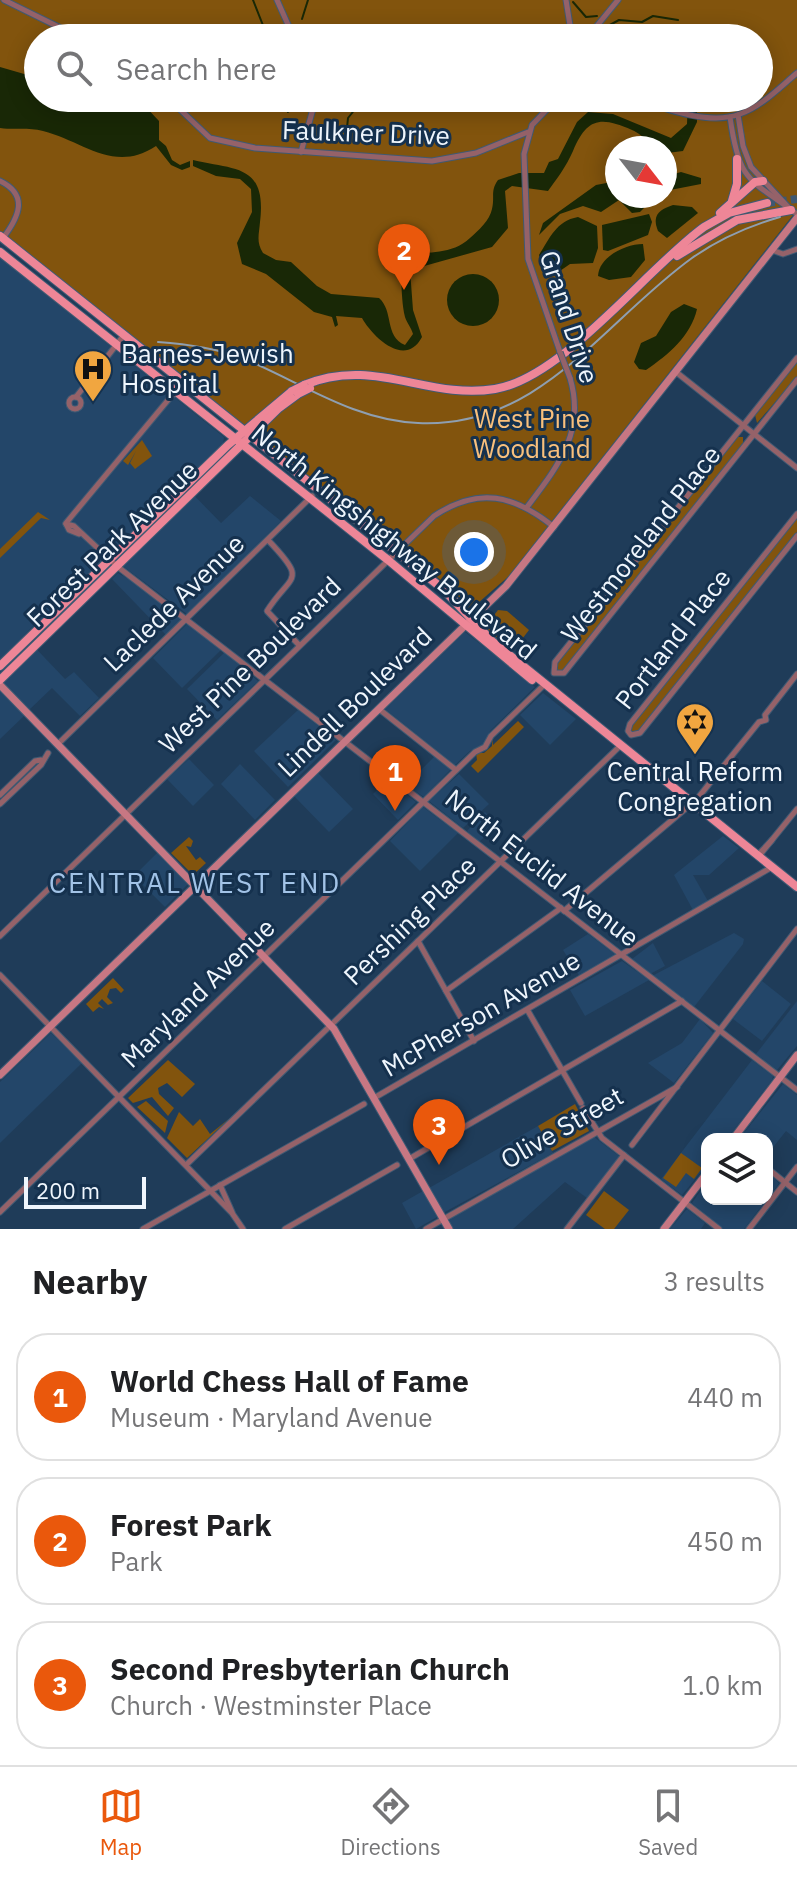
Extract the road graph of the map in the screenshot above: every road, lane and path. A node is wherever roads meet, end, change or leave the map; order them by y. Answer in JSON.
{"nodes":[{"id":1,"x":4,"y":0,"type":"edge"},
{"id":2,"x":277,"y":0,"type":"edge"},
{"id":3,"x":566,"y":0,"type":"edge"},
{"id":4,"x":618,"y":0,"type":"edge"},
{"id":5,"x":53,"y":24,"type":"edge"},
{"id":6,"x":288,"y":24,"type":"edge"},
{"id":7,"x":570,"y":24,"type":"edge"},
{"id":8,"x":598,"y":24,"type":"edge"},
{"id":9,"x":797,"y":73,"type":"edge"},
{"id":10,"x":773,"y":90,"type":"edge"},
{"id":11,"x":181,"y":112,"type":"edge"},
{"id":12,"x":312,"y":112,"type":"edge"},
{"id":13,"x":545,"y":112,"type":"edge"},
{"id":14,"x":683,"y":112,"type":"edge"},
{"id":15,"x":742,"y":112,"type":"edge"},
{"id":16,"x":738,"y":115,"type":"junction"},
{"id":17,"x":730,"y":117,"type":"junction"},
{"id":18,"x":528,"y":132,"type":"junction"},
{"id":19,"x":301,"y":152,"type":"junction"},
{"id":20,"x":737,"y":159,"type":"junction"},
{"id":21,"x":0,"y":181,"type":"edge"},
{"id":22,"x":758,"y":182,"type":"junction"},
{"id":23,"x":729,"y":205,"type":"junction"},
{"id":24,"x":795,"y":214,"type":"edge"},
{"id":25,"x":704,"y":227,"type":"junction"},
{"id":26,"x":1,"y":238,"type":"edge"},
{"id":27,"x":797,"y":249,"type":"edge"},
{"id":28,"x":772,"y":250,"type":"junction"},
{"id":29,"x":0,"y":252,"type":"edge"},
{"id":30,"x":677,"y":256,"type":"junction"},
{"id":31,"x":124,"y":335,"type":"junction"},
{"id":32,"x":116,"y":345,"type":"junction"},
{"id":33,"x":797,"y":358,"type":"edge"},
{"id":34,"x":676,"y":372,"type":"junction"},
{"id":35,"x":797,"y":380,"type":"edge"},
{"id":36,"x":183,"y":382,"type":"junction"},
{"id":37,"x":307,"y":386,"type":"junction"},
{"id":38,"x":175,"y":392,"type":"junction"},
{"id":39,"x":76,"y":397,"type":"dead end"},
{"id":40,"x":744,"y":425,"type":"junction"},
{"id":41,"x":248,"y":433,"type":"junction"},
{"id":42,"x":754,"y":434,"type":"junction"},
{"id":43,"x":239,"y":442,"type":"junction"},
{"id":44,"x":797,"y":468,"type":"edge"},
{"id":45,"x":318,"y":490,"type":"junction"},
{"id":46,"x":310,"y":499,"type":"junction"},
{"id":47,"x":527,"y":507,"type":"junction"},
{"id":48,"x":797,"y":514,"type":"edge"},
{"id":49,"x":554,"y":527,"type":"junction"},
{"id":50,"x":797,"y":536,"type":"edge"},
{"id":51,"x":268,"y":540,"type":"junction"},
{"id":52,"x":396,"y":551,"type":"junction"},
{"id":53,"x":109,"y":560,"type":"junction"},
{"id":54,"x":388,"y":560,"type":"junction"},
{"id":55,"x":118,"y":567,"type":"junction"},
{"id":56,"x":187,"y":619,"type":"junction"},
{"id":57,"x":468,"y":622,"type":"junction"},
{"id":58,"x":299,"y":645,"type":"junction"},
{"id":59,"x":0,"y":666,"type":"edge"},
{"id":60,"x":797,"y":674,"type":"edge"},
{"id":61,"x":264,"y":679,"type":"junction"},
{"id":62,"x":0,"y":683,"type":"edge"},
{"id":63,"x":543,"y":686,"type":"junction"},
{"id":64,"x":378,"y":708,"type":"junction"},
{"id":65,"x":344,"y":741,"type":"junction"},
{"id":66,"x":58,"y":744,"type":"junction"},
{"id":67,"x":619,"y":746,"type":"junction"},
{"id":68,"x":48,"y":753,"type":"dead end"},
{"id":69,"x":41,"y":760,"type":"junction"},
{"id":70,"x":456,"y":770,"type":"junction"},
{"id":71,"x":0,"y":795,"type":"edge"},
{"id":72,"x":423,"y":802,"type":"junction"},
{"id":73,"x":0,"y":804,"type":"edge"},
{"id":74,"x":691,"y":804,"type":"junction"},
{"id":75,"x":797,"y":809,"type":"edge"},
{"id":76,"x":126,"y":814,"type":"junction"},
{"id":77,"x":758,"y":856,"type":"junction"},
{"id":78,"x":500,"y":861,"type":"junction"},
{"id":79,"x":772,"y":867,"type":"junction"},
{"id":80,"x":194,"y":885,"type":"junction"},
{"id":81,"x":797,"y":887,"type":"edge"},
{"id":82,"x":563,"y":910,"type":"junction"},
{"id":83,"x":797,"y":929,"type":"edge"},
{"id":84,"x":0,"y":936,"type":"edge"},
{"id":85,"x":418,"y":941,"type":"junction"},
{"id":86,"x":623,"y":956,"type":"junction"},
{"id":87,"x":264,"y":957,"type":"junction"},
{"id":88,"x":0,"y":975,"type":"edge"},
{"id":89,"x":446,"y":991,"type":"junction"},
{"id":90,"x":682,"y":1001,"type":"junction"},
{"id":91,"x":528,"y":1011,"type":"junction"},
{"id":92,"x":50,"y":1026,"type":"junction"},
{"id":93,"x":331,"y":1026,"type":"junction"},
{"id":94,"x":719,"y":1031,"type":"junction"},
{"id":95,"x":474,"y":1041,"type":"junction"},
{"id":96,"x":797,"y":1055,"type":"edge"},
{"id":97,"x":562,"y":1071,"type":"junction"},
{"id":98,"x":0,"y":1075,"type":"edge"},
{"id":99,"x":780,"y":1077,"type":"junction"},
{"id":100,"x":677,"y":1087,"type":"junction"},
{"id":101,"x":797,"y":1090,"type":"edge"},
{"id":102,"x":119,"y":1097,"type":"junction"},
{"id":103,"x":374,"y":1098,"type":"junction"},
{"id":104,"x":364,"y":1104,"type":"dead end"},
{"id":105,"x":597,"y":1131,"type":"junction"},
{"id":106,"x":738,"y":1133,"type":"edge"},
{"id":107,"x":632,"y":1145,"type":"dead end"},
{"id":108,"x":624,"y":1155,"type":"junction"},
{"id":109,"x":409,"y":1159,"type":"junction"},
{"id":110,"x":186,"y":1165,"type":"junction"},
{"id":111,"x":397,"y":1165,"type":"dead end"},
{"id":112,"x":797,"y":1167,"type":"edge"},
{"id":113,"x":773,"y":1173,"type":"edge"},
{"id":114,"x":701,"y":1181,"type":"edge"},
{"id":115,"x":785,"y":1182,"type":"junction"},
{"id":116,"x":220,"y":1185,"type":"junction"},
{"id":117,"x":211,"y":1190,"type":"junction"},
{"id":118,"x":797,"y":1192,"type":"edge"},
{"id":119,"x":685,"y":1202,"type":"junction"},
{"id":120,"x":0,"y":1212,"type":"edge"},
{"id":121,"x":232,"y":1213,"type":"junction"},
{"id":122,"x":443,"y":1219,"type":"junction"},
{"id":123,"x":143,"y":1229,"type":"edge"},
{"id":124,"x":243,"y":1229,"type":"edge"},
{"id":125,"x":285,"y":1229,"type":"edge"},
{"id":126,"x":426,"y":1229,"type":"edge"},
{"id":127,"x":449,"y":1229,"type":"edge"},
{"id":128,"x":567,"y":1229,"type":"edge"},
{"id":129,"x":664,"y":1229,"type":"edge"},
{"id":130,"x":719,"y":1229,"type":"edge"},
{"id":131,"x":749,"y":1229,"type":"edge"}],
"edges":[{"from":1,"to":5,"type":"street"},
{"from":2,"to":6,"type":"street"},
{"from":3,"to":7,"type":"street"},
{"from":4,"to":8,"type":"street"},
{"from":9,"to":10,"type":"street"},
{"from":11,"to":19,"type":"street","name":"Faulkner Drive"},
{"from":12,"to":19,"type":"street"},
{"from":13,"to":18,"type":"street"},
{"from":14,"to":17,"type":"street"},
{"from":15,"to":16,"type":"street"},
{"from":16,"to":17,"type":"street"},
{"from":16,"to":22,"type":"street"},
{"from":17,"to":20,"type":"street"},
{"from":18,"to":19,"type":"street","name":"Faulkner Drive"},
{"from":18,"to":47,"type":"street","name":"Grand Drive","bridge":true},
{"from":20,"to":22,"type":"street"},
{"from":20,"to":23,"type":"main road"},
{"from":21,"to":26,"type":"street"},
{"from":22,"to":23,"type":"main road"},
{"from":22,"to":24,"type":"street"},
{"from":22,"to":24,"type":"street"},
{"from":23,"to":25,"type":"main road"},
{"from":24,"to":28,"type":"main road","name":"Lindell Boulevard"},
{"from":24,"to":30,"type":"main road"},
{"from":25,"to":30,"type":"main road"},
{"from":25,"to":37,"type":"main road"},
{"from":26,"to":31,"type":"main road","name":"North Kingshighway Boulevard"},
{"from":27,"to":28,"type":"street"},
{"from":28,"to":34,"type":"main road","name":"Lindell Boulevard"},
{"from":29,"to":32,"type":"main road","name":"North Kingshighway Boulevard"},
{"from":30,"to":37,"type":"main road"},
{"from":31,"to":32,"type":"street"},
{"from":31,"to":36,"type":"main road","name":"North Kingshighway Boulevard"},
{"from":32,"to":38,"type":"main road","name":"North Kingshighway Boulevard"},
{"from":32,"to":39,"type":"street"},
{"from":33,"to":40,"type":"street","name":"Westmoreland Place"},
{"from":34,"to":40,"type":"street"},
{"from":34,"to":49,"type":"main road","name":"Lindell Boulevard"},
{"from":35,"to":42,"type":"street","name":"Westmoreland Place"},
{"from":36,"to":38,"type":"street"},
{"from":36,"to":41,"type":"main road","name":"North Kingshighway Boulevard"},
{"from":37,"to":41,"type":"main road","name":"Forest Park Avenue","bridge":true},
{"from":38,"to":43,"type":"main road","name":"North Kingshighway Boulevard"},
{"from":38,"to":53,"type":"street","name":"North Euclid Avenue"},
{"from":40,"to":42,"type":"street"},
{"from":40,"to":42,"type":"street","name":"Westmoreland Place"},
{"from":41,"to":43,"type":"main road","name":"Forest Park Avenue"},
{"from":41,"to":45,"type":"main road","name":"North Kingshighway Boulevard"},
{"from":42,"to":44,"type":"street"},
{"from":43,"to":46,"type":"main road","name":"North Kingshighway Boulevard"},
{"from":43,"to":53,"type":"main road","name":"Forest Park Avenue"},
{"from":43,"to":55,"type":"main road","name":"Forest Park Avenue"},
{"from":45,"to":46,"type":"street","name":"Laclede Avenue"},
{"from":45,"to":52,"type":"main road","name":"North Kingshighway Boulevard"},
{"from":46,"to":51,"type":"street","name":"Laclede Avenue"},
{"from":46,"to":54,"type":"main road","name":"North Kingshighway Boulevard"},
{"from":47,"to":49,"type":"street","name":"West Pine Boulevard"},
{"from":47,"to":52,"type":"street","name":"West Pine Boulevard"},
{"from":48,"to":50,"type":"street","name":"Portland Place"},
{"from":49,"to":57,"type":"main road","name":"Lindell Boulevard"},
{"from":51,"to":56,"type":"street","name":"Laclede Avenue"},
{"from":51,"to":58,"type":"street"},
{"from":52,"to":54,"type":"street","name":"West Pine Boulevard"},
{"from":52,"to":57,"type":"main road","name":"North Kingshighway Boulevard"},
{"from":53,"to":55,"type":"street","name":"North Euclid Avenue"},
{"from":53,"to":59,"type":"main road","name":"Forest Park Avenue"},
{"from":54,"to":57,"type":"main road","name":"North Kingshighway Boulevard"},
{"from":54,"to":58,"type":"street","name":"West Pine Boulevard"},
{"from":55,"to":56,"type":"street","name":"North Euclid Avenue"},
{"from":55,"to":62,"type":"main road","name":"Forest Park Avenue"},
{"from":56,"to":61,"type":"street","name":"North Euclid Avenue"},
{"from":56,"to":66,"type":"street","name":"Laclede Avenue"},
{"from":57,"to":63,"type":"main road","name":"North Kingshighway Boulevard"},
{"from":57,"to":64,"type":"main road","name":"Lindell Boulevard"},
{"from":58,"to":61,"type":"street","name":"West Pine Boulevard"},
{"from":60,"to":74,"type":"street"},
{"from":61,"to":65,"type":"street","name":"North Euclid Avenue"},
{"from":61,"to":76,"type":"street","name":"West Pine Boulevard"},
{"from":62,"to":66,"type":"main road"},
{"from":63,"to":67,"type":"main road","name":"North Kingshighway Boulevard"},
{"from":63,"to":70,"type":"street","name":"Maryland Avenue"},
{"from":64,"to":65,"type":"main road","name":"Lindell Boulevard"},
{"from":64,"to":70,"type":"street"},
{"from":65,"to":72,"type":"street","name":"North Euclid Avenue"},
{"from":65,"to":80,"type":"main road","name":"Lindell Boulevard"},
{"from":66,"to":76,"type":"main road"},
{"from":67,"to":74,"type":"main road","name":"North Kingshighway Boulevard"},
{"from":67,"to":78,"type":"street","name":"Pershing Place"},
{"from":68,"to":69,"type":"street"},
{"from":69,"to":71,"type":"street"},
{"from":69,"to":73,"type":"street"},
{"from":70,"to":72,"type":"street","name":"Maryland Avenue"},
{"from":72,"to":78,"type":"street","name":"North Euclid Avenue"},
{"from":72,"to":87,"type":"street","name":"Maryland Avenue"},
{"from":74,"to":77,"type":"main road","name":"North Kingshighway Boulevard"},
{"from":74,"to":82,"type":"street"},
{"from":75,"to":77,"type":"street"},
{"from":76,"to":80,"type":"main road"},
{"from":76,"to":84,"type":"street","name":"West Pine Boulevard"},
{"from":77,"to":79,"type":"main road","name":"North Kingshighway Boulevard"},
{"from":78,"to":82,"type":"street","name":"North Euclid Avenue"},
{"from":78,"to":85,"type":"street","name":"Pershing Place"},
{"from":79,"to":81,"type":"main road","name":"North Kingshighway Boulevard"},
{"from":79,"to":86,"type":"street","name":"McPherson Avenue"},
{"from":80,"to":87,"type":"main road"},
{"from":80,"to":92,"type":"main road","name":"Lindell Boulevard"},
{"from":82,"to":86,"type":"street","name":"North Euclid Avenue"},
{"from":82,"to":89,"type":"street"},
{"from":83,"to":94,"type":"street"},
{"from":85,"to":89,"type":"street"},
{"from":85,"to":93,"type":"street","name":"Pershing Place"},
{"from":86,"to":90,"type":"street","name":"North Euclid Avenue"},
{"from":86,"to":91,"type":"street","name":"McPherson Avenue"},
{"from":87,"to":93,"type":"main road"},
{"from":87,"to":102,"type":"street","name":"Maryland Avenue"},
{"from":88,"to":92,"type":"street"},
{"from":89,"to":95,"type":"street"},
{"from":90,"to":94,"type":"street","name":"North Euclid Avenue"},
{"from":90,"to":97,"type":"street"},
{"from":91,"to":95,"type":"street","name":"McPherson Avenue"},
{"from":91,"to":97,"type":"street"},
{"from":92,"to":98,"type":"main road","name":"Lindell Boulevard"},
{"from":92,"to":102,"type":"street"},
{"from":93,"to":103,"type":"main road"},
{"from":93,"to":110,"type":"street","name":"Pershing Place"},
{"from":94,"to":99,"type":"street","name":"North Euclid Avenue"},
{"from":94,"to":100,"type":"street"},
{"from":95,"to":103,"type":"street","name":"McPherson Avenue"},
{"from":96,"to":99,"type":"main road"},
{"from":97,"to":105,"type":"street"},
{"from":97,"to":109,"type":"street"},
{"from":99,"to":101,"type":"street","name":"North Euclid Avenue"},
{"from":99,"to":106,"type":"main road"},
{"from":100,"to":105,"type":"street","name":"Olive Street"},
{"from":100,"to":107,"type":"street"},
{"from":102,"to":110,"type":"street"},
{"from":102,"to":120,"type":"street","name":"Maryland Avenue"},
{"from":103,"to":109,"type":"main road"},
{"from":104,"to":116,"type":"street","name":"McPherson Avenue"},
{"from":105,"to":108,"type":"street"},
{"from":105,"to":122,"type":"street","name":"Olive Street"},
{"from":108,"to":119,"type":"street"},
{"from":108,"to":128,"type":"street"},
{"from":109,"to":122,"type":"main road"},
{"from":110,"to":117,"type":"street"},
{"from":111,"to":125,"type":"street"},
{"from":112,"to":115,"type":"street"},
{"from":113,"to":115,"type":"street"},
{"from":114,"to":119,"type":"main road"},
{"from":115,"to":118,"type":"street"},
{"from":115,"to":131,"type":"street"},
{"from":116,"to":117,"type":"street","name":"McPherson Avenue"},
{"from":116,"to":121,"type":"street"},
{"from":117,"to":121,"type":"street"},
{"from":117,"to":123,"type":"street","name":"McPherson Avenue"},
{"from":119,"to":129,"type":"main road"},
{"from":119,"to":130,"type":"street"},
{"from":121,"to":124,"type":"street"},
{"from":122,"to":126,"type":"street","name":"Olive Street"},
{"from":122,"to":127,"type":"main road"}]}
